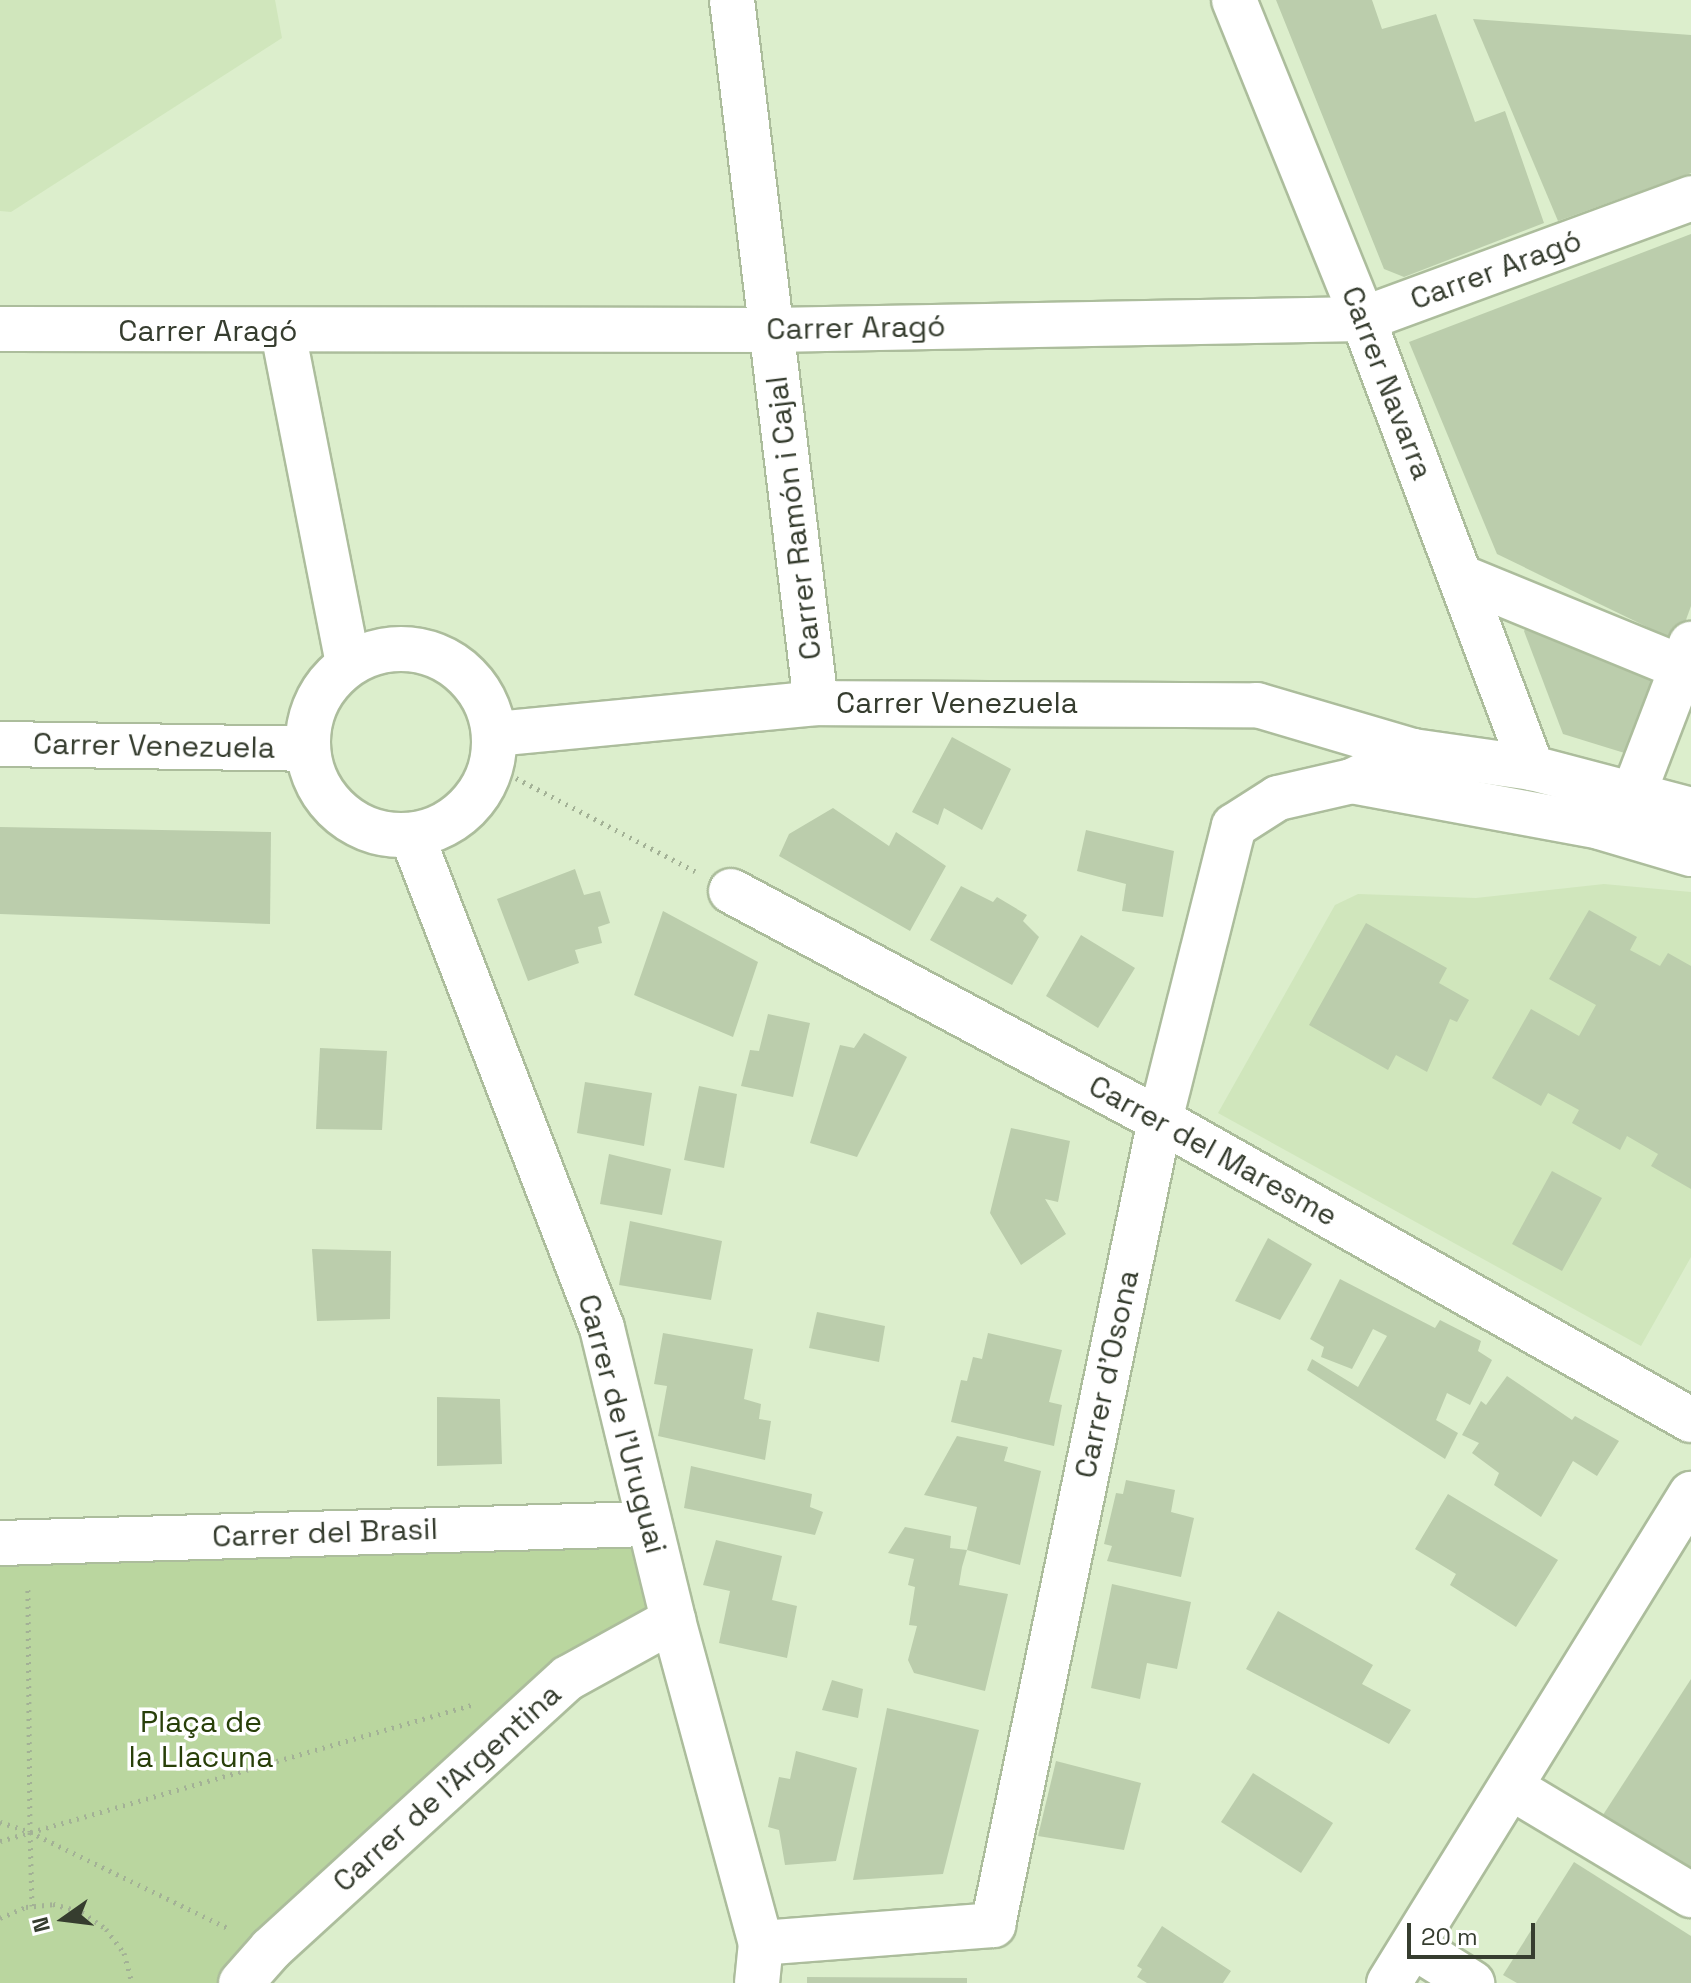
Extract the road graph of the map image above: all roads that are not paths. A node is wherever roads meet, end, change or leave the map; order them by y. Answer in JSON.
{"nodes":[{"id":1,"x":732,"y":0,"type":"edge"},
{"id":2,"x":1234,"y":0,"type":"edge"},
{"id":3,"x":1691,"y":198,"type":"edge"},
{"id":4,"x":1363,"y":319,"type":"junction"},
{"id":5,"x":0,"y":329,"type":"edge"},
{"id":6,"x":772,"y":330,"type":"junction"},
{"id":7,"x":283,"y":332,"type":"junction"},
{"id":8,"x":1461,"y":577,"type":"junction"},
{"id":9,"x":1687,"y":656,"type":"edge"},
{"id":10,"x":348,"y":664,"type":"junction"},
{"id":11,"x":816,"y":703,"type":"junction"},
{"id":12,"x":0,"y":744,"type":"edge"},
{"id":13,"x":307,"y":749,"type":"junction"},
{"id":14,"x":493,"y":750,"type":"junction"},
{"id":15,"x":1413,"y":751,"type":"junction"},
{"id":16,"x":1532,"y":768,"type":"junction"},
{"id":17,"x":1352,"y":781,"type":"junction"},
{"id":18,"x":1633,"y":795,"type":"junction"},
{"id":19,"x":1691,"y":810,"type":"edge"},
{"id":20,"x":412,"y":836,"type":"junction"},
{"id":21,"x":1691,"y":854,"type":"edge"},
{"id":22,"x":731,"y":891,"type":"road end"},
{"id":23,"x":1160,"y":1120,"type":"junction"},
{"id":24,"x":1691,"y":1420,"type":"edge"},
{"id":25,"x":1687,"y":1509,"type":"edge"},
{"id":26,"x":649,"y":1524,"type":"junction"},
{"id":27,"x":14,"y":1542,"type":"edge"},
{"id":28,"x":673,"y":1620,"type":"junction"},
{"id":29,"x":1512,"y":1788,"type":"junction"},
{"id":30,"x":1691,"y":1895,"type":"edge"},
{"id":31,"x":1413,"y":1946,"type":"junction"},
{"id":32,"x":759,"y":1963,"type":"edge"},
{"id":33,"x":241,"y":1983,"type":"edge"},
{"id":34,"x":1389,"y":1983,"type":"edge"},
{"id":35,"x":1472,"y":1983,"type":"edge"}],
"edges":[{"from":1,"to":6,"type":"street","name":"Carrer Ramón i Cajal"},
{"from":2,"to":4,"type":"street","name":"Carrer Navarra"},
{"from":3,"to":4,"type":"street","name":"Carrer Aragó"},
{"from":4,"to":6,"type":"street","name":"Carrer Aragó"},
{"from":4,"to":8,"type":"street","name":"Carrer Navarra"},
{"from":5,"to":7,"type":"street","name":"Carrer Aragó"},
{"from":6,"to":7,"type":"street","name":"Carrer Aragó"},
{"from":6,"to":11,"type":"street","name":"Carrer Ramón i Cajal"},
{"from":7,"to":10,"type":"street"},
{"from":8,"to":9,"type":"street"},
{"from":8,"to":16,"type":"street","name":"Carrer Navarra"},
{"from":9,"to":18,"type":"street"},
{"from":10,"to":13,"type":"street"},
{"from":10,"to":14,"type":"street"},
{"from":11,"to":14,"type":"street","name":"Carrer Venezuela"},
{"from":11,"to":15,"type":"street","name":"Carrer Venezuela"},
{"from":12,"to":13,"type":"street","name":"Carrer Venezuela"},
{"from":13,"to":20,"type":"street"},
{"from":14,"to":20,"type":"street"},
{"from":15,"to":16,"type":"street","name":"Carrer Venezuela"},
{"from":15,"to":17,"type":"street"},
{"from":16,"to":18,"type":"street","name":"Carrer Venezuela"},
{"from":17,"to":21,"type":"street"},
{"from":17,"to":23,"type":"street","name":"Carrer d'Osona"},
{"from":18,"to":19,"type":"street","name":"Carrer Venezuela"},
{"from":20,"to":26,"type":"street","name":"Carrer de l'Uruguai"},
{"from":22,"to":23,"type":"street","name":"Carrer del Maresme"},
{"from":23,"to":24,"type":"street","name":"Carrer del Maresme"},
{"from":23,"to":32,"type":"street","name":"Carrer d'Osona"},
{"from":25,"to":29,"type":"street"},
{"from":26,"to":27,"type":"street","name":"Carrer del Brasil"},
{"from":26,"to":28,"type":"street","name":"Carrer de l'Uruguai"},
{"from":28,"to":32,"type":"street","name":"Carrer de l'Uruguai"},
{"from":28,"to":33,"type":"street","name":"Carrer de l'Argentina"},
{"from":29,"to":30,"type":"street"},
{"from":29,"to":31,"type":"street"},
{"from":31,"to":34,"type":"street"},
{"from":31,"to":35,"type":"street"}]}
